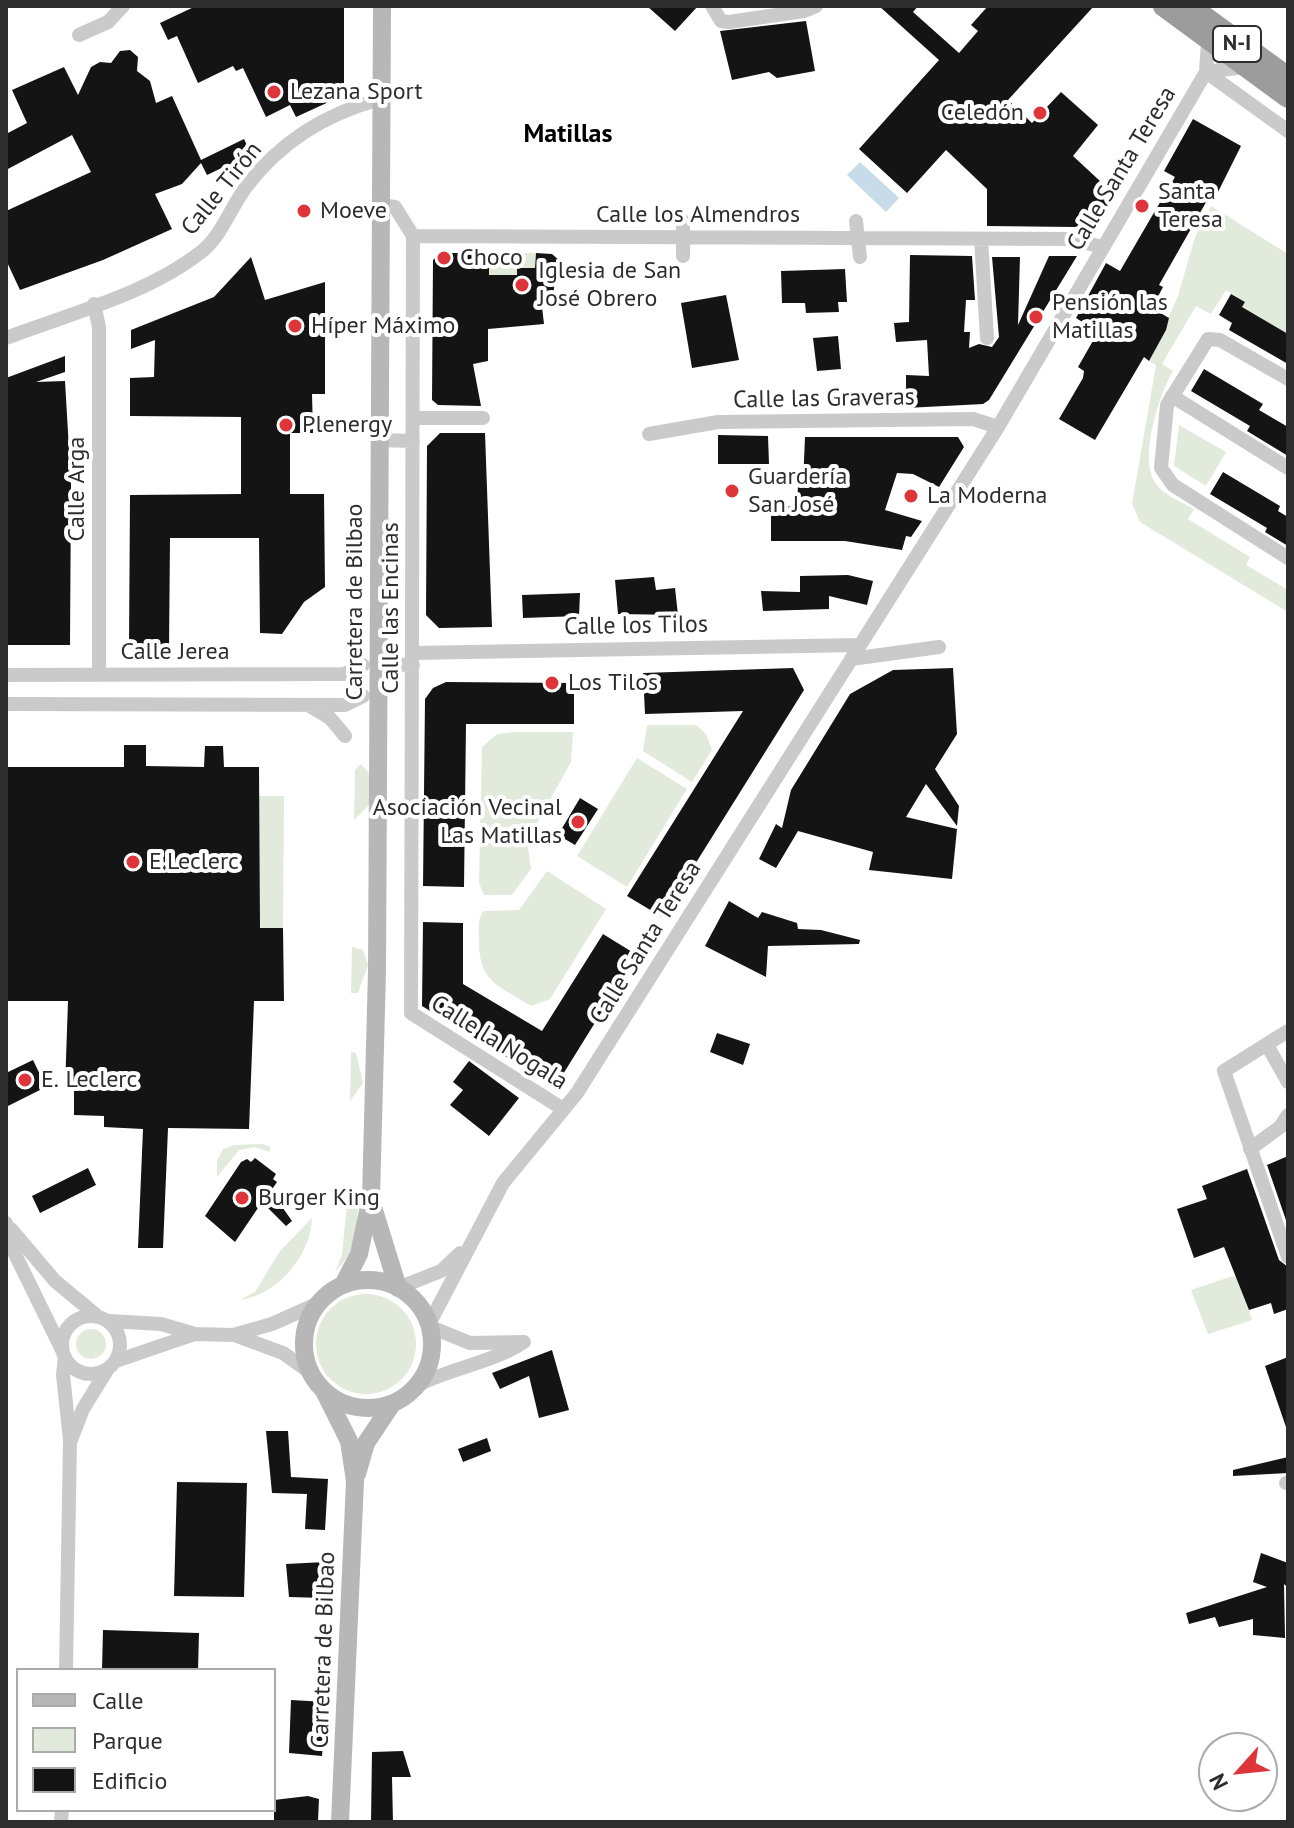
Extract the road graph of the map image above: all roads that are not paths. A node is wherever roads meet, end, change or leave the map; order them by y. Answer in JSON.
{"nodes":[{"id":1,"x":123,"y":6,"type":"edge"},
{"id":2,"x":382,"y":6,"type":"edge"},
{"id":3,"x":712,"y":6,"type":"edge"},
{"id":4,"x":816,"y":6,"type":"edge"},
{"id":5,"x":1164,"y":6,"type":"edge"},
{"id":6,"x":1189,"y":6,"type":"edge"},
{"id":7,"x":79,"y":35,"type":"dead end"},
{"id":8,"x":1208,"y":42,"type":"junction"},
{"id":9,"x":1244,"y":67,"type":"junction"},
{"id":10,"x":1206,"y":72,"type":"junction"},
{"id":11,"x":1288,"y":78,"type":"edge"},
{"id":12,"x":1288,"y":97,"type":"edge"},
{"id":13,"x":381,"y":99,"type":"junction"},
{"id":14,"x":1288,"y":131,"type":"edge"},
{"id":15,"x":388,"y":206,"type":"junction"},
{"id":16,"x":856,"y":221,"type":"dead end"},
{"id":17,"x":683,"y":229,"type":"junction"},
{"id":18,"x":413,"y":236,"type":"junction"},
{"id":19,"x":860,"y":238,"type":"junction"},
{"id":20,"x":981,"y":239,"type":"junction"},
{"id":21,"x":1102,"y":247,"type":"junction"},
{"id":22,"x":683,"y":256,"type":"dead end"},
{"id":23,"x":860,"y":257,"type":"dead end"},
{"id":24,"x":94,"y":304,"type":"junction"},
{"id":25,"x":6,"y":338,"type":"edge"},
{"id":26,"x":987,"y":338,"type":"dead end"},
{"id":27,"x":1288,"y":379,"type":"edge"},
{"id":28,"x":1172,"y":396,"type":"junction"},
{"id":29,"x":413,"y":418,"type":"junction"},
{"id":30,"x":483,"y":418,"type":"dead end"},
{"id":31,"x":998,"y":427,"type":"junction"},
{"id":32,"x":649,"y":434,"type":"dead end"},
{"id":33,"x":380,"y":440,"type":"junction"},
{"id":34,"x":413,"y":441,"type":"junction"},
{"id":35,"x":1288,"y":468,"type":"edge"},
{"id":36,"x":1288,"y":558,"type":"edge"},
{"id":37,"x":860,"y":645,"type":"junction"},
{"id":38,"x":939,"y":647,"type":"dead end"},
{"id":39,"x":413,"y":659,"type":"junction"},
{"id":40,"x":851,"y":659,"type":"junction"},
{"id":41,"x":371,"y":665,"type":"junction"},
{"id":42,"x":99,"y":674,"type":"junction"},
{"id":43,"x":6,"y":675,"type":"edge"},
{"id":44,"x":363,"y":696,"type":"dead end"},
{"id":45,"x":6,"y":704,"type":"edge"},
{"id":46,"x":308,"y":704,"type":"junction"},
{"id":47,"x":345,"y":736,"type":"dead end"},
{"id":48,"x":411,"y":1013,"type":"joint"},
{"id":49,"x":1288,"y":1033,"type":"edge"},
{"id":50,"x":1267,"y":1045,"type":"junction"},
{"id":51,"x":1288,"y":1082,"type":"edge"},
{"id":52,"x":563,"y":1109,"type":"junction"},
{"id":53,"x":1288,"y":1115,"type":"edge"},
{"id":54,"x":1250,"y":1149,"type":"junction"},
{"id":55,"x":371,"y":1197,"type":"junction"},
{"id":56,"x":468,"y":1244,"type":"junction"},
{"id":57,"x":1288,"y":1257,"type":"edge"},
{"id":58,"x":343,"y":1285,"type":"junction"},
{"id":59,"x":398,"y":1288,"type":"junction"},
{"id":60,"x":319,"y":1303,"type":"junction"},
{"id":61,"x":102,"y":1318,"type":"junction"},
{"id":62,"x":428,"y":1326,"type":"junction"},
{"id":63,"x":195,"y":1334,"type":"junction"},
{"id":64,"x":228,"y":1334,"type":"junction"},
{"id":65,"x":63,"y":1354,"type":"junction"},
{"id":66,"x":111,"y":1366,"type":"junction"},
{"id":67,"x":311,"y":1373,"type":"junction"},
{"id":68,"x":416,"y":1386,"type":"junction"},
{"id":69,"x":324,"y":1391,"type":"junction"},
{"id":70,"x":392,"y":1404,"type":"junction"},
{"id":71,"x":70,"y":1440,"type":"junction"},
{"id":72,"x":355,"y":1481,"type":"junction"},
{"id":73,"x":66,"y":1668,"type":"edge"},
{"id":74,"x":340,"y":1822,"type":"edge"}],
"edges":[{"from":1,"to":7,"type":"street"},
{"from":2,"to":13,"type":"main road","name":"Carretera de Bilbao"},
{"from":3,"to":4,"type":"street"},
{"from":5,"to":8,"type":"highway","number":"N-I"},
{"from":6,"to":11,"type":"highway","number":"N-I"},
{"from":8,"to":9,"type":"highway","number":"N-I"},
{"from":8,"to":10,"type":"street","name":"Calle Santa Teresa"},
{"from":9,"to":10,"type":"street","name":"Calle Santa Teresa"},
{"from":9,"to":12,"type":"highway","number":"N-I"},
{"from":10,"to":14,"type":"street"},
{"from":10,"to":21,"type":"street","name":"Calle Santa Teresa"},
{"from":13,"to":15,"type":"main road","name":"Carretera de Bilbao"},
{"from":13,"to":24,"type":"street","name":"Calle Tirón"},
{"from":15,"to":18,"type":"street"},
{"from":15,"to":33,"type":"main road","name":"Carretera de Bilbao"},
{"from":16,"to":19,"type":"street"},
{"from":17,"to":18,"type":"street","name":"Calle los Almendros"},
{"from":17,"to":19,"type":"street","name":"Calle los Almendros"},
{"from":17,"to":22,"type":"street"},
{"from":18,"to":29,"type":"street","name":"Calle las Encinas"},
{"from":19,"to":20,"type":"street","name":"Calle los Almendros"},
{"from":19,"to":23,"type":"street"},
{"from":20,"to":21,"type":"street","name":"Calle los Almendros"},
{"from":20,"to":26,"type":"street"},
{"from":21,"to":31,"type":"street","name":"Calle Santa Teresa"},
{"from":24,"to":25,"type":"street","name":"Calle Tirón"},
{"from":24,"to":42,"type":"street","name":"Calle Arga"},
{"from":27,"to":28,"type":"street"},
{"from":28,"to":35,"type":"street"},
{"from":28,"to":36,"type":"street"},
{"from":29,"to":30,"type":"street"},
{"from":29,"to":34,"type":"street","name":"Calle las Encinas"},
{"from":31,"to":32,"type":"street","name":"Calle las Graveras"},
{"from":31,"to":37,"type":"street","name":"Calle Santa Teresa"},
{"from":33,"to":34,"type":"street"},
{"from":33,"to":41,"type":"main road","name":"Carretera de Bilbao"},
{"from":34,"to":39,"type":"street","name":"Calle las Encinas"},
{"from":37,"to":39,"type":"street","name":"Calle los Tilos"},
{"from":37,"to":40,"type":"street","name":"Calle Santa Teresa"},
{"from":38,"to":40,"type":"street"},
{"from":39,"to":41,"type":"street","name":"Calle los Tilos"},
{"from":39,"to":48,"type":"street","name":"Calle las Encinas"},
{"from":40,"to":52,"type":"street","name":"Calle Santa Teresa"},
{"from":41,"to":42,"type":"street","name":"Calle Jerea"},
{"from":41,"to":55,"type":"main road","name":"Carretera de Bilbao"},
{"from":42,"to":43,"type":"street","name":"Calle Jerea"},
{"from":44,"to":46,"type":"street"},
{"from":45,"to":46,"type":"street"},
{"from":46,"to":47,"type":"street"},
{"from":48,"to":52,"type":"street","name":"Calle la Nogala"},
{"from":49,"to":50,"type":"street"},
{"from":50,"to":51,"type":"street"},
{"from":50,"to":54,"type":"street"},
{"from":52,"to":56,"type":"street","name":"Calle Santa Teresa"},
{"from":53,"to":54,"type":"street"},
{"from":54,"to":57,"type":"street"},
{"from":55,"to":58,"type":"main road"},
{"from":55,"to":59,"type":"main road"},
{"from":56,"to":59,"type":"street","name":"Calle Santa Teresa"},
{"from":56,"to":62,"type":"street","name":"Calle Santa Teresa"},
{"from":58,"to":59,"type":"main road"},
{"from":58,"to":60,"type":"main road"},
{"from":59,"to":62,"type":"main road"},
{"from":60,"to":64,"type":"street"},
{"from":60,"to":67,"type":"main road"},
{"from":61,"to":63,"type":"street"},
{"from":61,"to":65,"type":"street"},
{"from":61,"to":65,"type":"street"},
{"from":61,"to":66,"type":"street"},
{"from":62,"to":68,"type":"main road"},
{"from":62,"to":68,"type":"street"},
{"from":63,"to":64,"type":"street"},
{"from":63,"to":66,"type":"street"},
{"from":64,"to":67,"type":"street"},
{"from":65,"to":66,"type":"street"},
{"from":65,"to":71,"type":"street"},
{"from":66,"to":71,"type":"street"},
{"from":67,"to":69,"type":"main road"},
{"from":68,"to":70,"type":"main road"},
{"from":69,"to":70,"type":"main road"},
{"from":69,"to":72,"type":"main road"},
{"from":70,"to":72,"type":"main road"},
{"from":71,"to":73,"type":"street"},
{"from":72,"to":74,"type":"main road","name":"Carretera de Bilbao"}]}
